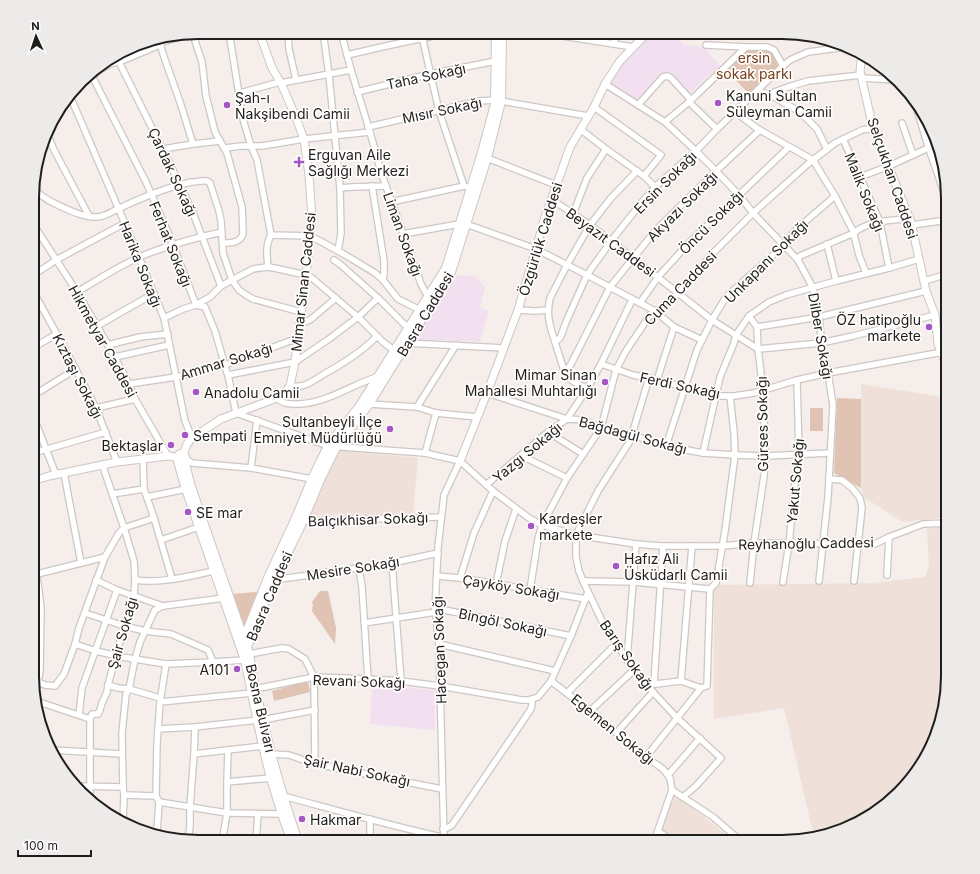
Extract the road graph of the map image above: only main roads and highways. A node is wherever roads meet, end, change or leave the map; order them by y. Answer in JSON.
{"nodes":[{"id":1,"x":496,"y":39,"type":"edge"},
{"id":2,"x":502,"y":39,"type":"edge"},
{"id":3,"x":498,"y":100,"type":"junction"},
{"id":4,"x":471,"y":188,"type":"junction"},
{"id":5,"x":462,"y":224,"type":"junction"},
{"id":6,"x":404,"y":342,"type":"junction"},
{"id":7,"x":332,"y":446,"type":"junction"},
{"id":8,"x":299,"y":521,"type":"junction"},
{"id":9,"x":245,"y":650,"type":"junction"},
{"id":10,"x":260,"y":720,"type":"junction"},
{"id":11,"x":290,"y":835,"type":"edge"},
{"id":12,"x":296,"y":835,"type":"edge"}],
"edges":[{"from":1,"to":3,"type":"main road","name":"Basra Caddesi"},
{"from":2,"to":3,"type":"main road","name":"Basra Caddesi"},
{"from":3,"to":4,"type":"main road","name":"Basra Caddesi"},
{"from":3,"to":4,"type":"main road","name":"Basra Caddesi"},
{"from":4,"to":5,"type":"main road","name":"Basra Caddesi"},
{"from":5,"to":6,"type":"main road","name":"Basra Caddesi"},
{"from":5,"to":6,"type":"main road","name":"Basra Caddesi"},
{"from":6,"to":7,"type":"main road","name":"Basra Caddesi"},
{"from":6,"to":7,"type":"main road","name":"Basra Caddesi"},
{"from":7,"to":8,"type":"main road","name":"Basra Caddesi"},
{"from":7,"to":8,"type":"main road","name":"Basra Caddesi"},
{"from":8,"to":9,"type":"main road","name":"Basra Caddesi"},
{"from":9,"to":9,"type":"main road","name":"Bosna Bulvarı"},
{"from":9,"to":10,"type":"main road","name":"Bosna Bulvarı"},
{"from":10,"to":11,"type":"main road","name":"Bosna Bulvarı"},
{"from":10,"to":12,"type":"main road","name":"Bosna Bulvarı"}]}
